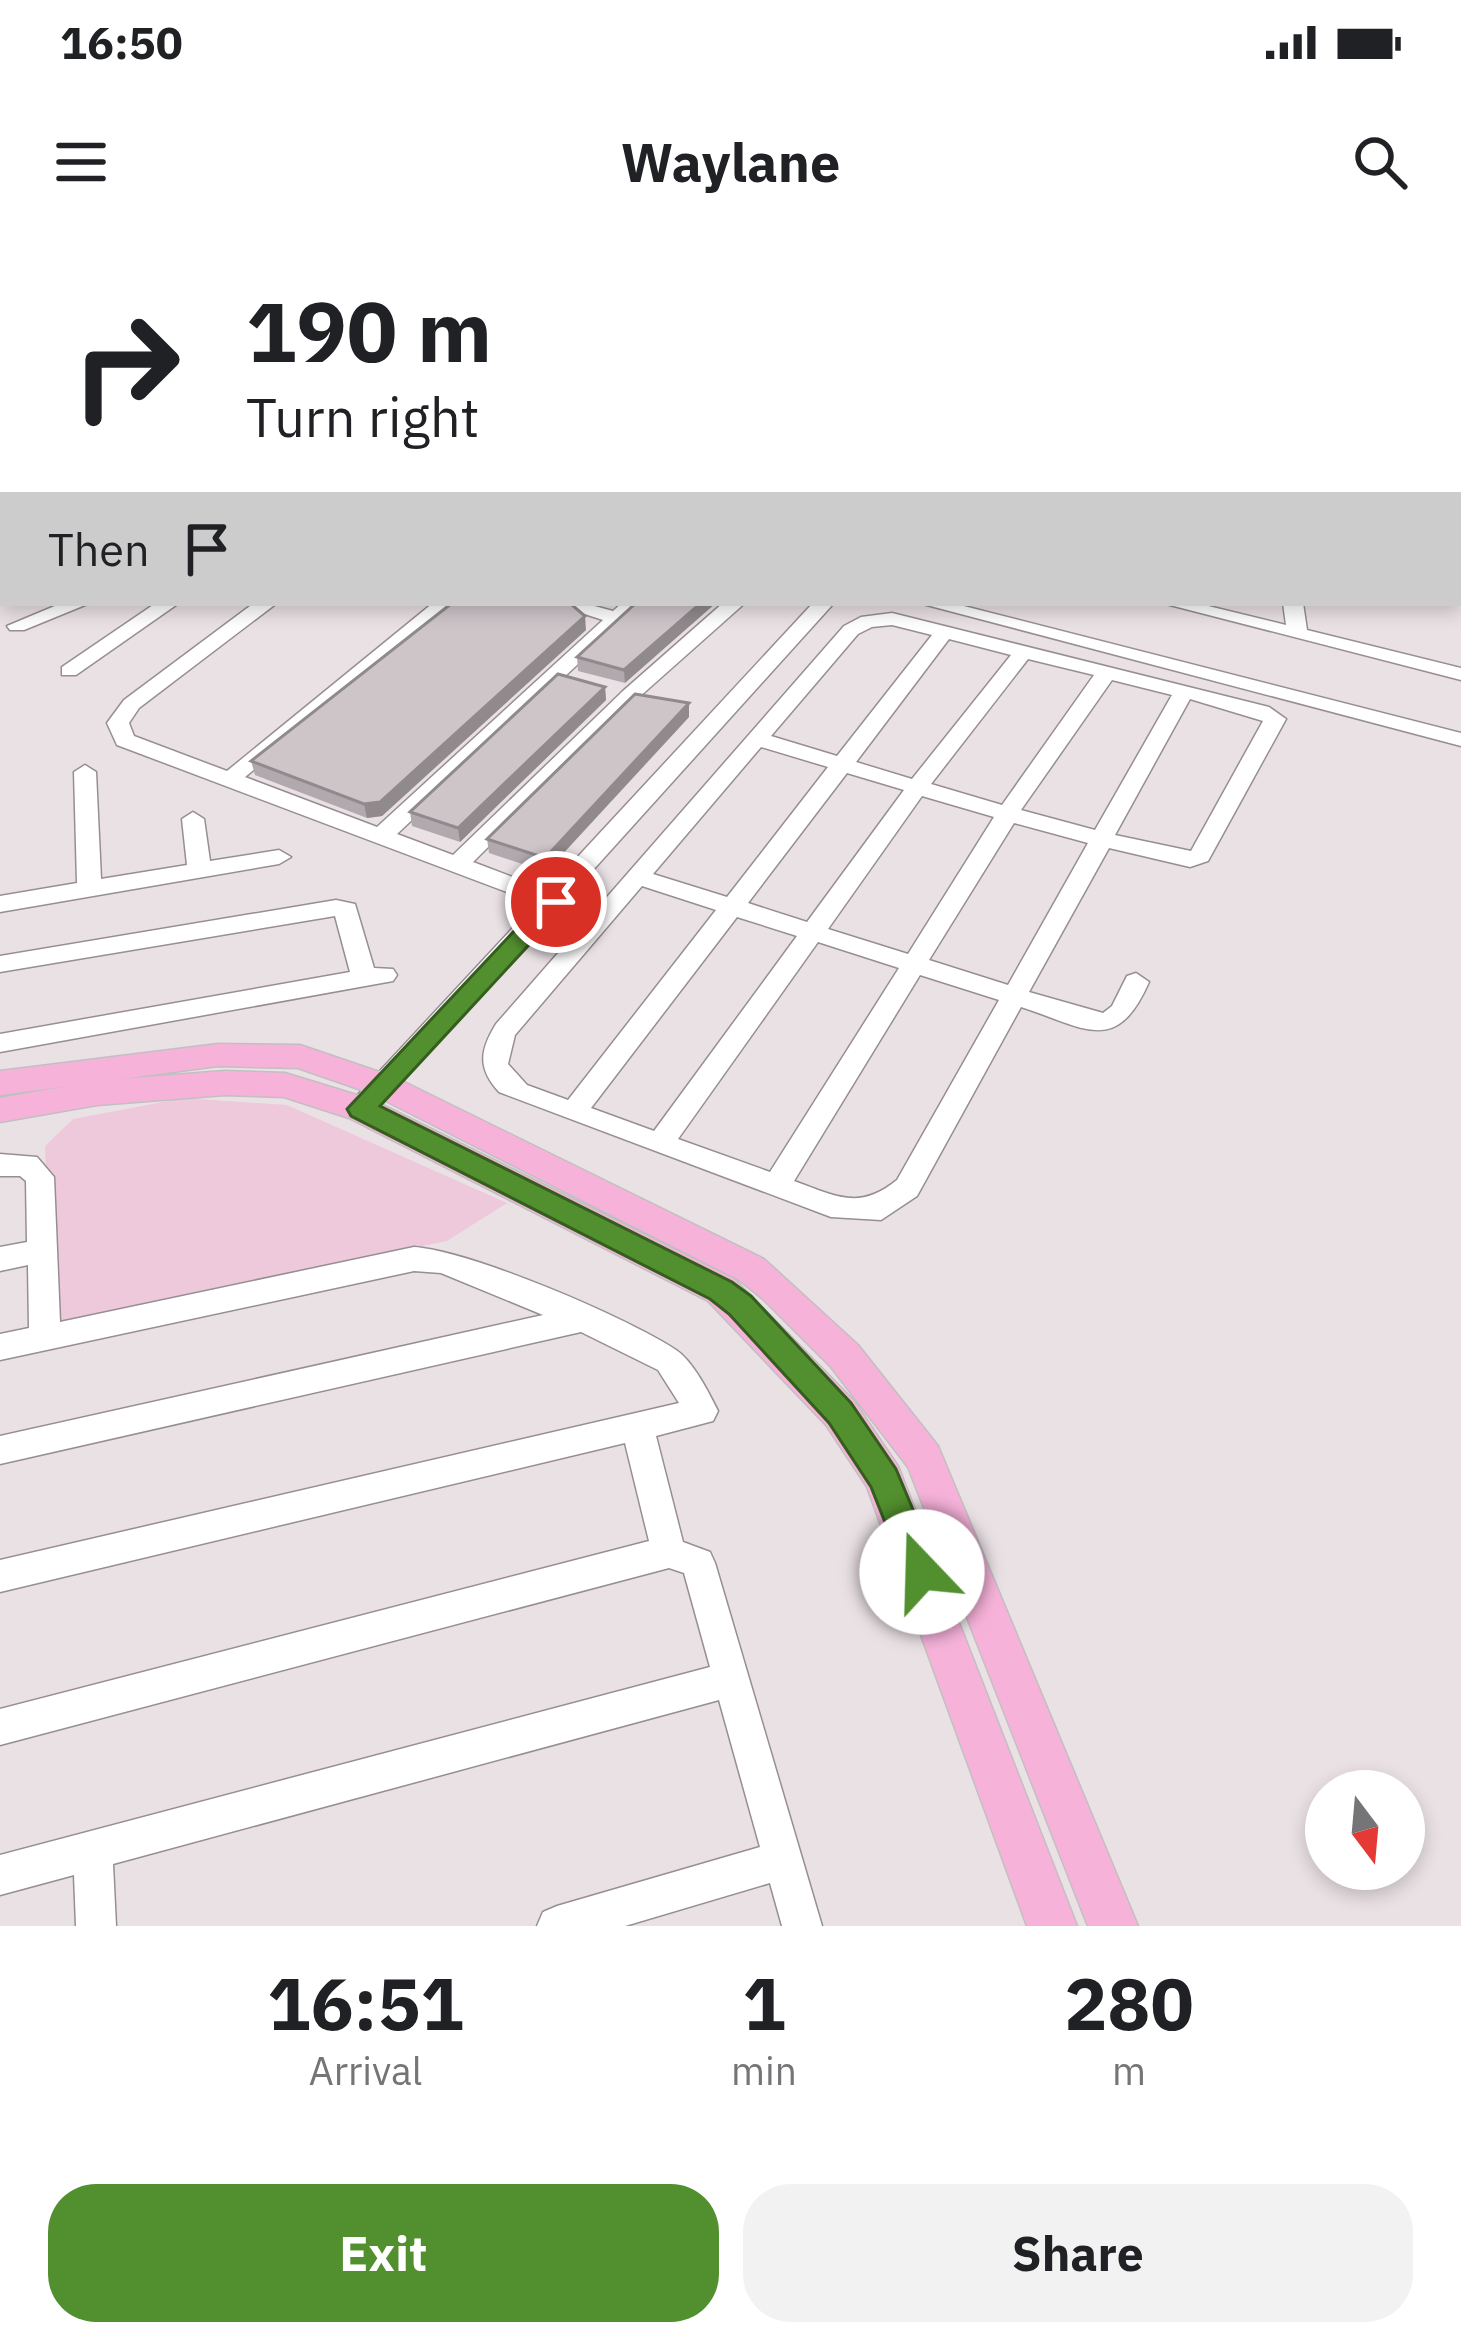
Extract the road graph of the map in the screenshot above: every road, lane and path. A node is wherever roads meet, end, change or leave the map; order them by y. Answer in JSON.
{"nodes":[{"id":1,"x":72,"y":606,"type":"edge"},
{"id":2,"x":165,"y":606,"type":"edge"},
{"id":3,"x":263,"y":606,"type":"edge"},
{"id":4,"x":441,"y":606,"type":"edge"},
{"id":5,"x":585,"y":606,"type":"edge"},
{"id":6,"x":732,"y":606,"type":"edge"},
{"id":7,"x":821,"y":606,"type":"edge"},
{"id":8,"x":1184,"y":606,"type":"edge"},
{"id":9,"x":1293,"y":606,"type":"edge"},
{"id":10,"x":985,"y":609,"type":"edge"},
{"id":11,"x":625,"y":611,"type":"edge"},
{"id":12,"x":17,"y":626,"type":"dead end"},
{"id":13,"x":946,"y":630,"type":"junction"},
{"id":14,"x":1297,"y":633,"type":"junction"},
{"id":15,"x":1024,"y":651,"type":"junction"},
{"id":16,"x":69,"y":671,"type":"dead end"},
{"id":17,"x":1107,"y":672,"type":"junction"},
{"id":18,"x":1461,"y":674,"type":"edge"},
{"id":19,"x":1184,"y":692,"type":"junction"},
{"id":20,"x":757,"y":739,"type":"junction"},
{"id":21,"x":1461,"y":740,"type":"edge"},
{"id":22,"x":842,"y":764,"type":"junction"},
{"id":23,"x":85,"y":772,"type":"dead end"},
{"id":24,"x":230,"y":779,"type":"junction"},
{"id":25,"x":918,"y":786,"type":"junction"},
{"id":26,"x":1009,"y":812,"type":"junction"},
{"id":27,"x":193,"y":819,"type":"dead end"},
{"id":28,"x":381,"y":836,"type":"junction"},
{"id":29,"x":1104,"y":838,"type":"junction"},
{"id":30,"x":279,"y":857,"type":"dead end"},
{"id":31,"x":458,"y":865,"type":"junction"},
{"id":32,"x":200,"y":870,"type":"junction"},
{"id":33,"x":638,"y":877,"type":"junction"},
{"id":34,"x":89,"y":889,"type":"junction"},
{"id":35,"x":0,"y":904,"type":"edge"},
{"id":36,"x":734,"y":908,"type":"junction"},
{"id":37,"x":547,"y":910,"type":"junction"},
{"id":38,"x":812,"y":932,"type":"junction"},
{"id":39,"x":588,"y":935,"type":"junction"},
{"id":40,"x":519,"y":940,"type":"junction"},
{"id":41,"x":568,"y":957,"type":"junction"},
{"id":42,"x":0,"y":964,"type":"edge"},
{"id":43,"x":913,"y":965,"type":"junction"},
{"id":44,"x":1136,"y":982,"type":"dead end"},
{"id":45,"x":1013,"y":998,"type":"junction"},
{"id":46,"x":0,"y":1043,"type":"edge"},
{"id":47,"x":0,"y":1083,"type":"edge"},
{"id":48,"x":372,"y":1097,"type":"junction"},
{"id":49,"x":0,"y":1110,"type":"edge"},
{"id":50,"x":574,"y":1111,"type":"junction"},
{"id":51,"x":660,"y":1143,"type":"junction"},
{"id":52,"x":0,"y":1165,"type":"edge"},
{"id":53,"x":775,"y":1187,"type":"junction"},
{"id":54,"x":41,"y":1251,"type":"junction"},
{"id":55,"x":0,"y":1259,"type":"edge"},
{"id":56,"x":583,"y":1318,"type":"junction"},
{"id":57,"x":45,"y":1337,"type":"junction"},
{"id":58,"x":0,"y":1347,"type":"edge"},
{"id":59,"x":637,"y":1426,"type":"junction"},
{"id":60,"x":0,"y":1450,"type":"edge"},
{"id":61,"x":669,"y":1552,"type":"junction"},
{"id":62,"x":0,"y":1576,"type":"edge"},
{"id":63,"x":731,"y":1679,"type":"junction"},
{"id":64,"x":0,"y":1726,"type":"edge"},
{"id":65,"x":93,"y":1850,"type":"junction"},
{"id":66,"x":783,"y":1860,"type":"junction"},
{"id":67,"x":0,"y":1875,"type":"edge"},
{"id":68,"x":96,"y":1926,"type":"edge"},
{"id":69,"x":557,"y":1926,"type":"edge"},
{"id":70,"x":802,"y":1926,"type":"edge"},
{"id":71,"x":1052,"y":1926,"type":"edge"},
{"id":72,"x":1113,"y":1926,"type":"edge"}],
"edges":[{"from":1,"to":12,"type":"street"},
{"from":2,"to":16,"type":"street"},
{"from":3,"to":24,"type":"street"},
{"from":4,"to":24,"type":"street"},
{"from":5,"to":11,"type":"street"},
{"from":6,"to":31,"type":"street"},
{"from":7,"to":37,"type":"street"},
{"from":8,"to":14,"type":"street"},
{"from":9,"to":14,"type":"street"},
{"from":10,"to":21,"type":"street"},
{"from":11,"to":28,"type":"street"},
{"from":13,"to":15,"type":"street"},
{"from":13,"to":20,"type":"street"},
{"from":13,"to":22,"type":"street"},
{"from":14,"to":18,"type":"street"},
{"from":15,"to":17,"type":"street"},
{"from":15,"to":25,"type":"street"},
{"from":17,"to":19,"type":"street"},
{"from":17,"to":26,"type":"street"},
{"from":19,"to":29,"type":"street"},
{"from":19,"to":29,"type":"street"},
{"from":20,"to":22,"type":"street"},
{"from":20,"to":33,"type":"street"},
{"from":22,"to":25,"type":"street"},
{"from":22,"to":36,"type":"street"},
{"from":23,"to":34,"type":"street"},
{"from":24,"to":28,"type":"street"},
{"from":25,"to":26,"type":"street"},
{"from":25,"to":38,"type":"street"},
{"from":26,"to":29,"type":"street"},
{"from":26,"to":43,"type":"street"},
{"from":27,"to":32,"type":"street"},
{"from":28,"to":31,"type":"street"},
{"from":29,"to":45,"type":"street"},
{"from":30,"to":32,"type":"street"},
{"from":31,"to":37,"type":"street"},
{"from":32,"to":34,"type":"street"},
{"from":33,"to":36,"type":"street"},
{"from":33,"to":39,"type":"street"},
{"from":34,"to":35,"type":"street"},
{"from":36,"to":38,"type":"street"},
{"from":36,"to":50,"type":"street"},
{"from":37,"to":39,"type":"street"},
{"from":37,"to":40,"type":"street"},
{"from":38,"to":43,"type":"street"},
{"from":38,"to":51,"type":"street"},
{"from":39,"to":41,"type":"street"},
{"from":40,"to":41,"type":"street"},
{"from":40,"to":48,"type":"street"},
{"from":41,"to":50,"type":"street"},
{"from":42,"to":46,"type":"street"},
{"from":43,"to":45,"type":"street"},
{"from":43,"to":53,"type":"street"},
{"from":44,"to":45,"type":"street"},
{"from":45,"to":53,"type":"street"},
{"from":47,"to":48,"type":"main road"},
{"from":48,"to":49,"type":"main road"},
{"from":48,"to":71,"type":"main road"},
{"from":48,"to":72,"type":"main road"},
{"from":50,"to":51,"type":"street"},
{"from":51,"to":53,"type":"street"},
{"from":52,"to":54,"type":"street"},
{"from":54,"to":55,"type":"street"},
{"from":54,"to":57,"type":"street"},
{"from":56,"to":57,"type":"street"},
{"from":56,"to":59,"type":"street"},
{"from":56,"to":60,"type":"street"},
{"from":57,"to":58,"type":"street"},
{"from":59,"to":61,"type":"street"},
{"from":59,"to":62,"type":"street"},
{"from":61,"to":63,"type":"street"},
{"from":61,"to":64,"type":"street"},
{"from":63,"to":65,"type":"street"},
{"from":63,"to":66,"type":"street"},
{"from":65,"to":67,"type":"street"},
{"from":65,"to":68,"type":"street"},
{"from":66,"to":69,"type":"street"},
{"from":66,"to":70,"type":"street"}]}
